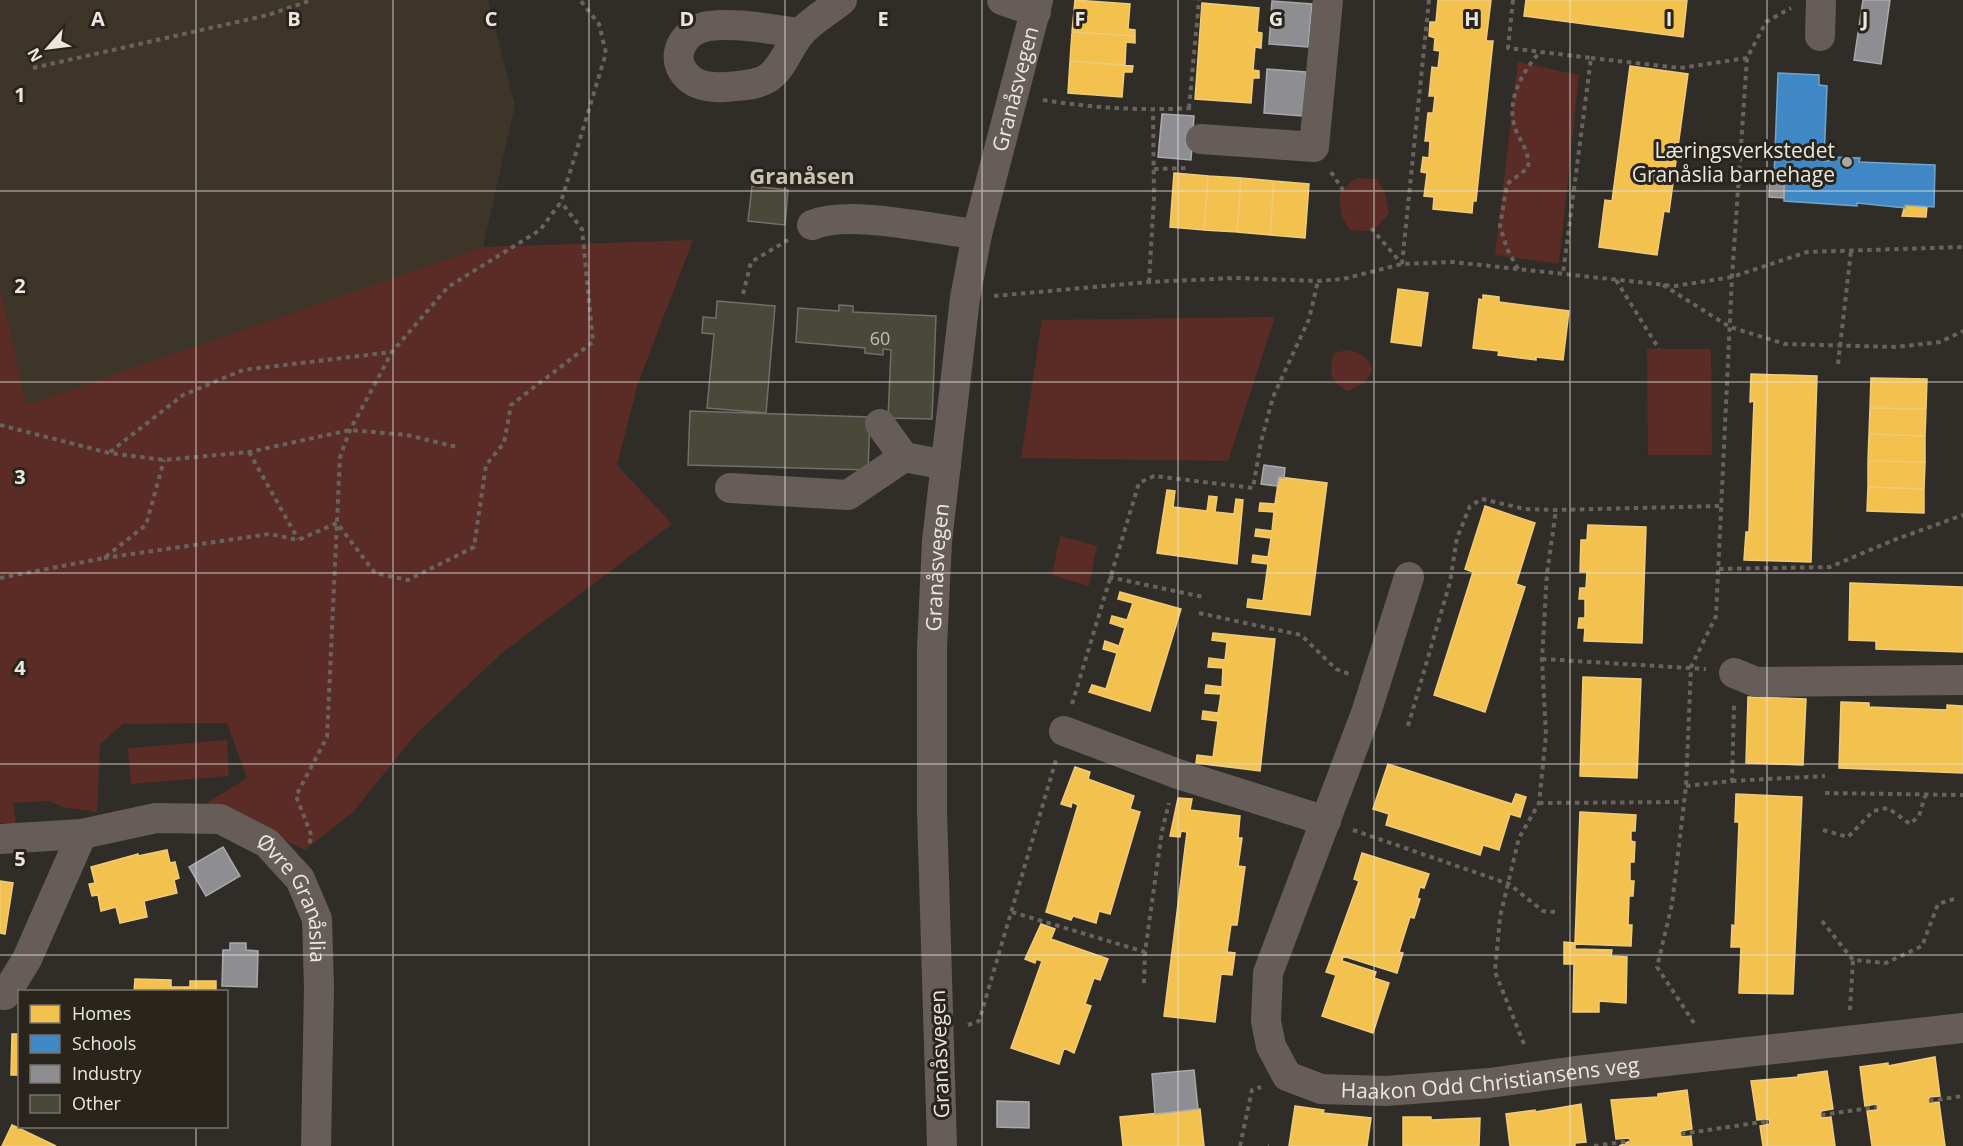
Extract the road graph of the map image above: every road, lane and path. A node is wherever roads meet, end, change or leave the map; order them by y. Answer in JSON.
{"nodes":[{"id":1,"x":312,"y":0,"type":"edge"},
{"id":2,"x":580,"y":0,"type":"edge"},
{"id":3,"x":842,"y":0,"type":"edge"},
{"id":4,"x":1002,"y":0,"type":"edge"},
{"id":5,"x":1199,"y":0,"type":"edge"},
{"id":6,"x":1328,"y":0,"type":"edge"},
{"id":7,"x":1429,"y":0,"type":"edge"},
{"id":8,"x":1513,"y":0,"type":"edge"},
{"id":9,"x":1821,"y":0,"type":"edge"},
{"id":10,"x":1037,"y":6,"type":"edge"},
{"id":11,"x":1793,"y":7,"type":"dead end"},
{"id":12,"x":801,"y":33,"type":"dead end"},
{"id":13,"x":1820,"y":36,"type":"dead end"},
{"id":14,"x":1540,"y":52,"type":"junction"},
{"id":15,"x":1591,"y":58,"type":"junction"},
{"id":16,"x":1748,"y":58,"type":"junction"},
{"id":17,"x":33,"y":68,"type":"dead end"},
{"id":18,"x":1033,"y":98,"type":"dead end"},
{"id":19,"x":1197,"y":107,"type":"dead end"},
{"id":20,"x":1189,"y":108,"type":"junction"},
{"id":21,"x":1153,"y":111,"type":"junction"},
{"id":22,"x":1201,"y":139,"type":"dead end"},
{"id":23,"x":561,"y":202,"type":"junction"},
{"id":24,"x":1371,"y":228,"type":"dead end"},
{"id":25,"x":801,"y":232,"type":"joint"},
{"id":26,"x":977,"y":234,"type":"junction"},
{"id":27,"x":1963,"y":247,"type":"edge"},
{"id":28,"x":1851,"y":251,"type":"junction"},
{"id":29,"x":1402,"y":264,"type":"junction"},
{"id":30,"x":1519,"y":269,"type":"junction"},
{"id":31,"x":1563,"y":274,"type":"junction"},
{"id":32,"x":1732,"y":277,"type":"junction"},
{"id":33,"x":1616,"y":279,"type":"junction"},
{"id":34,"x":1318,"y":281,"type":"junction"},
{"id":35,"x":1149,"y":282,"type":"junction"},
{"id":36,"x":1660,"y":284,"type":"junction"},
{"id":37,"x":743,"y":294,"type":"dead end"},
{"id":38,"x":987,"y":296,"type":"dead end"},
{"id":39,"x":1730,"y":327,"type":"junction"},
{"id":40,"x":1963,"y":332,"type":"edge"},
{"id":41,"x":1841,"y":347,"type":"junction"},
{"id":42,"x":1659,"y":349,"type":"dead end"},
{"id":43,"x":392,"y":352,"type":"junction"},
{"id":44,"x":1838,"y":364,"type":"dead end"},
{"id":45,"x":879,"y":424,"type":"dead end"},
{"id":46,"x":0,"y":425,"type":"edge"},
{"id":47,"x":350,"y":430,"type":"junction"},
{"id":48,"x":457,"y":447,"type":"dead end"},
{"id":49,"x":249,"y":452,"type":"junction"},
{"id":50,"x":109,"y":453,"type":"junction"},
{"id":51,"x":904,"y":457,"type":"junction"},
{"id":52,"x":164,"y":460,"type":"junction"},
{"id":53,"x":945,"y":465,"type":"junction"},
{"id":54,"x":730,"y":488,"type":"dead end"},
{"id":55,"x":1719,"y":506,"type":"junction"},
{"id":56,"x":1556,"y":510,"type":"junction"},
{"id":57,"x":1963,"y":515,"type":"edge"},
{"id":58,"x":337,"y":523,"type":"junction"},
{"id":59,"x":298,"y":540,"type":"junction"},
{"id":60,"x":104,"y":558,"type":"junction"},
{"id":61,"x":1719,"y":569,"type":"junction"},
{"id":62,"x":1109,"y":577,"type":"junction"},
{"id":63,"x":1409,"y":577,"type":"dead end"},
{"id":64,"x":0,"y":578,"type":"edge"},
{"id":65,"x":1203,"y":597,"type":"dead end"},
{"id":66,"x":1199,"y":614,"type":"dead end"},
{"id":67,"x":1542,"y":659,"type":"junction"},
{"id":68,"x":1691,"y":666,"type":"junction"},
{"id":69,"x":1734,"y":672,"type":"junction"},
{"id":70,"x":1963,"y":680,"type":"edge"},
{"id":71,"x":1375,"y":683,"type":"junction"},
{"id":72,"x":1408,"y":726,"type":"dead end"},
{"id":73,"x":1064,"y":731,"type":"junction"},
{"id":74,"x":1825,"y":776,"type":"dead end"},
{"id":75,"x":1732,"y":781,"type":"junction"},
{"id":76,"x":1686,"y":786,"type":"junction"},
{"id":77,"x":1825,"y":793,"type":"dead end"},
{"id":78,"x":1963,"y":795,"type":"edge"},
{"id":79,"x":1925,"y":796,"type":"junction"},
{"id":80,"x":1683,"y":802,"type":"junction"},
{"id":81,"x":1539,"y":803,"type":"junction"},
{"id":82,"x":1326,"y":821,"type":"junction"},
{"id":83,"x":1823,"y":830,"type":"dead end"},
{"id":84,"x":1162,"y":831,"type":"dead end"},
{"id":85,"x":82,"y":834,"type":"junction"},
{"id":86,"x":0,"y":839,"type":"edge"},
{"id":87,"x":293,"y":869,"type":"junction"},
{"id":88,"x":1509,"y":884,"type":"junction"},
{"id":89,"x":1954,"y":899,"type":"dead end"},
{"id":90,"x":1011,"y":912,"type":"junction"},
{"id":91,"x":1556,"y":912,"type":"dead end"},
{"id":92,"x":1822,"y":921,"type":"dead end"},
{"id":93,"x":1146,"y":952,"type":"junction"},
{"id":94,"x":1853,"y":960,"type":"junction"},
{"id":95,"x":1144,"y":983,"type":"dead end"},
{"id":96,"x":5,"y":995,"type":"dead end"},
{"id":97,"x":1850,"y":1010,"type":"dead end"},
{"id":98,"x":1694,"y":1023,"type":"dead end"},
{"id":99,"x":964,"y":1027,"type":"dead end"},
{"id":100,"x":1963,"y":1028,"type":"edge"},
{"id":101,"x":1524,"y":1044,"type":"dead end"},
{"id":102,"x":1287,"y":1076,"type":"junction"},
{"id":103,"x":1963,"y":1096,"type":"edge"},
{"id":104,"x":1929,"y":1101,"type":"dead end"},
{"id":105,"x":1877,"y":1107,"type":"dead end"},
{"id":106,"x":1821,"y":1114,"type":"dead end"},
{"id":107,"x":1769,"y":1121,"type":"dead end"},
{"id":108,"x":1681,"y":1134,"type":"dead end"},
{"id":109,"x":1629,"y":1141,"type":"dead end"},
{"id":110,"x":316,"y":1146,"type":"edge"},
{"id":111,"x":942,"y":1146,"type":"edge"},
{"id":112,"x":1240,"y":1146,"type":"edge"},
{"id":113,"x":1594,"y":1146,"type":"edge"}],
"edges":[{"from":1,"to":17,"type":"path"},
{"from":2,"to":23,"type":"path"},
{"from":3,"to":12,"type":"street"},
{"from":4,"to":10,"type":"street"},
{"from":5,"to":20,"type":"path"},
{"from":6,"to":22,"type":"street"},
{"from":7,"to":29,"type":"path"},
{"from":8,"to":14,"type":"path"},
{"from":9,"to":13,"type":"street"},
{"from":10,"to":26,"type":"street","name":"Granåsvegen"},
{"from":11,"to":16,"type":"path"},
{"from":14,"to":15,"type":"path"},
{"from":14,"to":30,"type":"path"},
{"from":15,"to":16,"type":"path"},
{"from":15,"to":31,"type":"path"},
{"from":16,"to":32,"type":"path"},
{"from":18,"to":21,"type":"path"},
{"from":19,"to":20,"type":"path"},
{"from":20,"to":21,"type":"path"},
{"from":21,"to":35,"type":"path"},
{"from":23,"to":43,"type":"path"},
{"from":23,"to":58,"type":"path"},
{"from":24,"to":29,"type":"path"},
{"from":25,"to":26,"type":"street"},
{"from":25,"to":37,"type":"path"},
{"from":26,"to":53,"type":"street","name":"Granåsvegen"},
{"from":27,"to":28,"type":"path"},
{"from":28,"to":32,"type":"path"},
{"from":28,"to":41,"type":"path"},
{"from":29,"to":30,"type":"path"},
{"from":29,"to":34,"type":"path"},
{"from":30,"to":31,"type":"path"},
{"from":31,"to":33,"type":"path"},
{"from":32,"to":36,"type":"path"},
{"from":32,"to":39,"type":"path"},
{"from":33,"to":36,"type":"path"},
{"from":33,"to":42,"type":"path"},
{"from":34,"to":35,"type":"path"},
{"from":34,"to":62,"type":"path"},
{"from":35,"to":38,"type":"path"},
{"from":36,"to":39,"type":"path"},
{"from":39,"to":41,"type":"path"},
{"from":39,"to":55,"type":"path"},
{"from":40,"to":41,"type":"path"},
{"from":41,"to":44,"type":"path"},
{"from":43,"to":47,"type":"path"},
{"from":43,"to":50,"type":"path"},
{"from":45,"to":51,"type":"street"},
{"from":46,"to":50,"type":"path"},
{"from":47,"to":48,"type":"path"},
{"from":47,"to":49,"type":"path"},
{"from":47,"to":58,"type":"path"},
{"from":49,"to":52,"type":"path"},
{"from":49,"to":59,"type":"path"},
{"from":50,"to":52,"type":"path"},
{"from":51,"to":53,"type":"street"},
{"from":51,"to":54,"type":"street"},
{"from":52,"to":60,"type":"path"},
{"from":53,"to":111,"type":"street","name":"Granåsvegen"},
{"from":55,"to":56,"type":"path"},
{"from":55,"to":61,"type":"path"},
{"from":56,"to":67,"type":"path"},
{"from":56,"to":72,"type":"path"},
{"from":57,"to":61,"type":"path"},
{"from":58,"to":59,"type":"path"},
{"from":58,"to":87,"type":"path"},
{"from":59,"to":60,"type":"path"},
{"from":60,"to":64,"type":"path"},
{"from":61,"to":68,"type":"path"},
{"from":62,"to":65,"type":"path"},
{"from":62,"to":73,"type":"path"},
{"from":63,"to":71,"type":"street"},
{"from":66,"to":71,"type":"path"},
{"from":67,"to":68,"type":"path"},
{"from":67,"to":81,"type":"path"},
{"from":68,"to":69,"type":"path"},
{"from":68,"to":76,"type":"path"},
{"from":69,"to":70,"type":"street"},
{"from":69,"to":75,"type":"path"},
{"from":71,"to":82,"type":"street"},
{"from":73,"to":82,"type":"street"},
{"from":73,"to":90,"type":"path"},
{"from":74,"to":75,"type":"path"},
{"from":75,"to":76,"type":"path"},
{"from":76,"to":80,"type":"path"},
{"from":77,"to":79,"type":"path"},
{"from":78,"to":79,"type":"path"},
{"from":79,"to":83,"type":"path"},
{"from":80,"to":81,"type":"path"},
{"from":80,"to":98,"type":"path"},
{"from":81,"to":88,"type":"path"},
{"from":82,"to":88,"type":"path"},
{"from":82,"to":102,"type":"street"},
{"from":84,"to":93,"type":"path"},
{"from":85,"to":86,"type":"street","name":"Øvre Granåslia"},
{"from":85,"to":87,"type":"street","name":"Øvre Granåslia"},
{"from":85,"to":96,"type":"street"},
{"from":87,"to":110,"type":"street","name":"Øvre Granåslia"},
{"from":88,"to":91,"type":"path"},
{"from":88,"to":101,"type":"path"},
{"from":89,"to":94,"type":"path"},
{"from":90,"to":93,"type":"path"},
{"from":90,"to":99,"type":"path"},
{"from":92,"to":94,"type":"path"},
{"from":93,"to":95,"type":"path"},
{"from":94,"to":97,"type":"path"},
{"from":100,"to":102,"type":"street","name":"Haakon Odd Christiansens veg"},
{"from":102,"to":112,"type":"path"},
{"from":103,"to":104,"type":"path"},
{"from":105,"to":106,"type":"path"},
{"from":107,"to":108,"type":"path"},
{"from":109,"to":113,"type":"path"}]}
